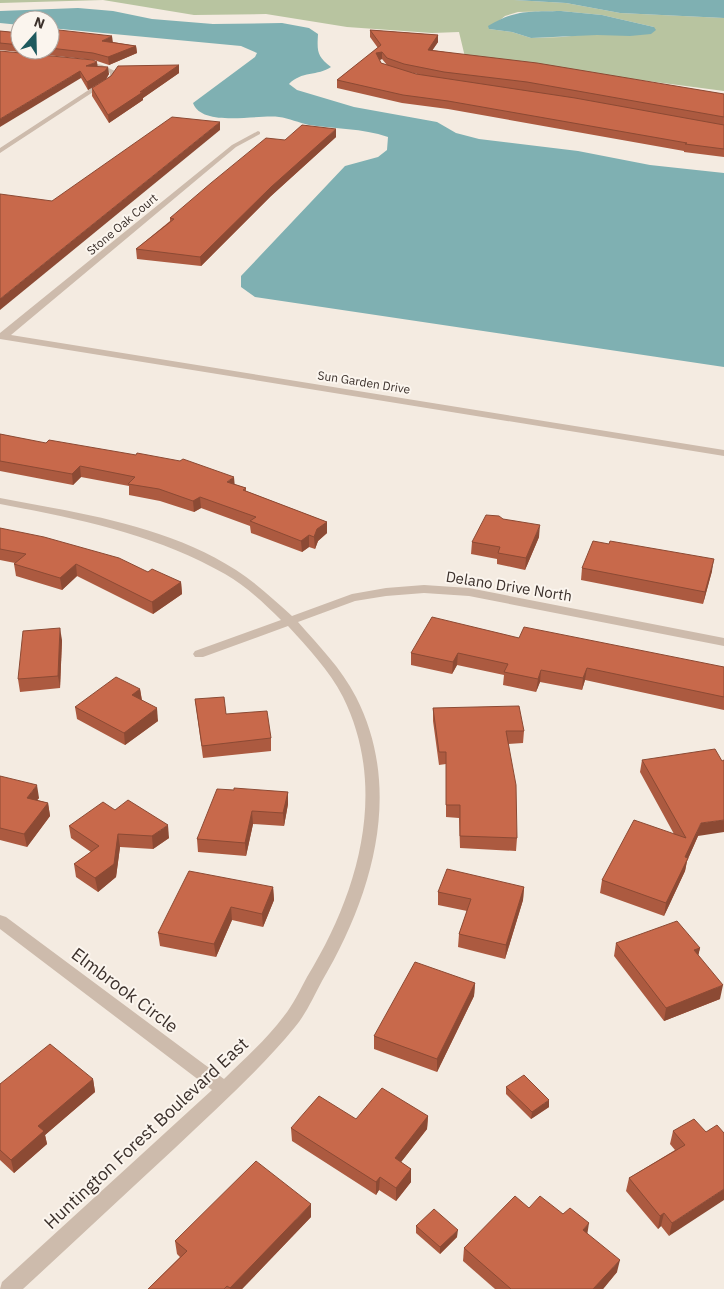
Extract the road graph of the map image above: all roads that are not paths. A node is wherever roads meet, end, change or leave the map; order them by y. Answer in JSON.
{"nodes":[{"id":1,"x":75,"y":62,"type":"edge"},
{"id":2,"x":258,"y":133,"type":"dead end"},
{"id":3,"x":0,"y":151,"type":"edge"},
{"id":4,"x":2,"y":336,"type":"edge"},
{"id":5,"x":724,"y":453,"type":"edge"},
{"id":6,"x":0,"y":501,"type":"edge"},
{"id":7,"x":289,"y":620,"type":"junction"},
{"id":8,"x":724,"y":642,"type":"edge"},
{"id":9,"x":199,"y":654,"type":"dead end"},
{"id":10,"x":0,"y":921,"type":"edge"},
{"id":11,"x":226,"y":1090,"type":"junction"},
{"id":12,"x":9,"y":1289,"type":"edge"}],
"edges":[{"from":1,"to":3,"type":"street"},
{"from":2,"to":4,"type":"street","name":"Stone Oak Court"},
{"from":4,"to":5,"type":"street","name":"Sun Garden Drive"},
{"from":6,"to":7,"type":"street","name":"Huntington Forest Boulevard East"},
{"from":7,"to":8,"type":"street","name":"Delano Drive North"},
{"from":7,"to":9,"type":"street","name":"Delano Drive North"},
{"from":7,"to":11,"type":"street","name":"Huntington Forest Boulevard East"},
{"from":10,"to":11,"type":"street","name":"Elmbrook Circle"},
{"from":11,"to":12,"type":"street","name":"Huntington Forest Boulevard East"}]}
